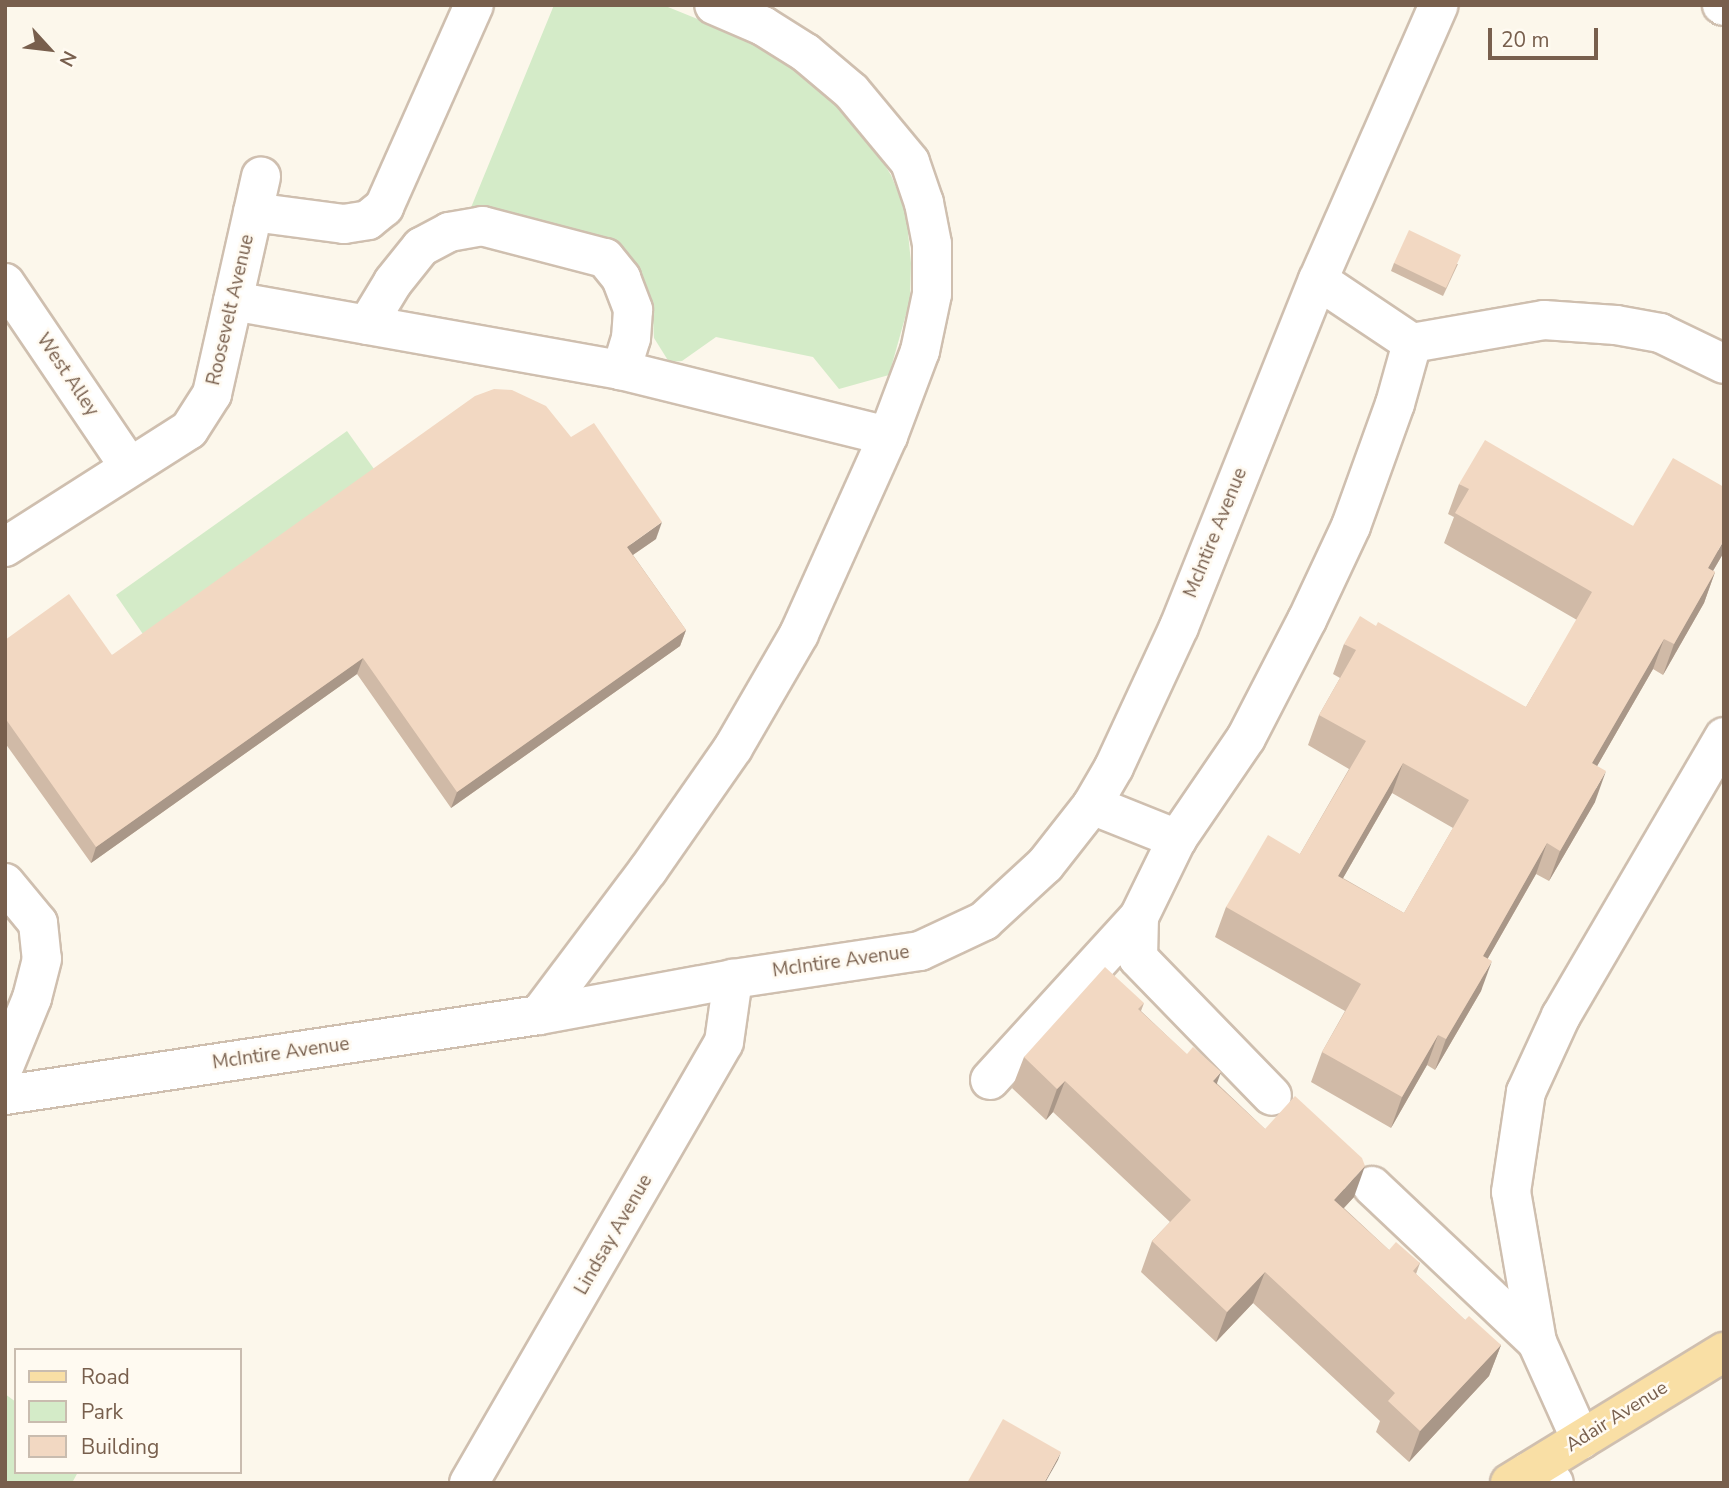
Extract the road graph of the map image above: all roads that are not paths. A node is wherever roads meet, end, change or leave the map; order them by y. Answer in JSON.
{"nodes":[{"id":1,"x":474,"y":5,"type":"edge"},
{"id":2,"x":713,"y":5,"type":"edge"},
{"id":3,"x":1439,"y":5,"type":"edge"},
{"id":4,"x":1318,"y":280,"type":"junction"},
{"id":5,"x":5,"y":283,"type":"edge"},
{"id":6,"x":233,"y":301,"type":"junction"},
{"id":7,"x":367,"y":325,"type":"junction"},
{"id":8,"x":1412,"y":343,"type":"junction"},
{"id":9,"x":1724,"y":364,"type":"edge"},
{"id":10,"x":621,"y":370,"type":"junction"},
{"id":11,"x":888,"y":436,"type":"junction"},
{"id":12,"x":129,"y":466,"type":"junction"},
{"id":13,"x":5,"y":547,"type":"edge"},
{"id":14,"x":1724,"y":737,"type":"edge"},
{"id":15,"x":1092,"y":805,"type":"junction"},
{"id":16,"x":1177,"y":839,"type":"junction"},
{"id":17,"x":5,"y":883,"type":"edge"},
{"id":18,"x":1139,"y":917,"type":"junction"},
{"id":19,"x":733,"y":979,"type":"junction"},
{"id":20,"x":539,"y":1015,"type":"junction"},
{"id":21,"x":5,"y":1065,"type":"edge"},
{"id":22,"x":990,"y":1080,"type":"dead end"},
{"id":23,"x":5,"y":1095,"type":"edge"},
{"id":24,"x":1272,"y":1096,"type":"dead end"},
{"id":25,"x":1373,"y":1186,"type":"dead end"},
{"id":26,"x":1538,"y":1342,"type":"junction"},
{"id":27,"x":1724,"y":1352,"type":"edge"},
{"id":28,"x":1581,"y":1440,"type":"junction"},
{"id":29,"x":1531,"y":1479,"type":"edge"},
{"id":30,"x":469,"y":1483,"type":"edge"}],
"edges":[{"from":1,"to":6,"type":"street","name":"Roosevelt Avenue"},
{"from":2,"to":11,"type":"street"},
{"from":3,"to":4,"type":"street","name":"McIntire Avenue"},
{"from":4,"to":8,"type":"street"},
{"from":4,"to":15,"type":"street","name":"McIntire Avenue"},
{"from":5,"to":12,"type":"street","name":"West Alley"},
{"from":6,"to":7,"type":"street"},
{"from":6,"to":12,"type":"street","name":"Roosevelt Avenue"},
{"from":7,"to":10,"type":"street"},
{"from":7,"to":10,"type":"street"},
{"from":8,"to":9,"type":"street"},
{"from":8,"to":16,"type":"street"},
{"from":10,"to":11,"type":"street"},
{"from":11,"to":20,"type":"street"},
{"from":12,"to":13,"type":"street","name":"Roosevelt Avenue"},
{"from":14,"to":26,"type":"street"},
{"from":15,"to":16,"type":"street"},
{"from":15,"to":19,"type":"street","name":"McIntire Avenue"},
{"from":16,"to":18,"type":"street"},
{"from":17,"to":21,"type":"street"},
{"from":18,"to":22,"type":"street"},
{"from":18,"to":24,"type":"street"},
{"from":19,"to":20,"type":"street","name":"McIntire Avenue"},
{"from":19,"to":30,"type":"street","name":"Lindsay Avenue"},
{"from":20,"to":23,"type":"street","name":"McIntire Avenue"},
{"from":25,"to":26,"type":"street"},
{"from":26,"to":28,"type":"street"},
{"from":27,"to":28,"type":"main road","name":"Adair Avenue"},
{"from":28,"to":29,"type":"main road","name":"Adair Avenue"}]}
